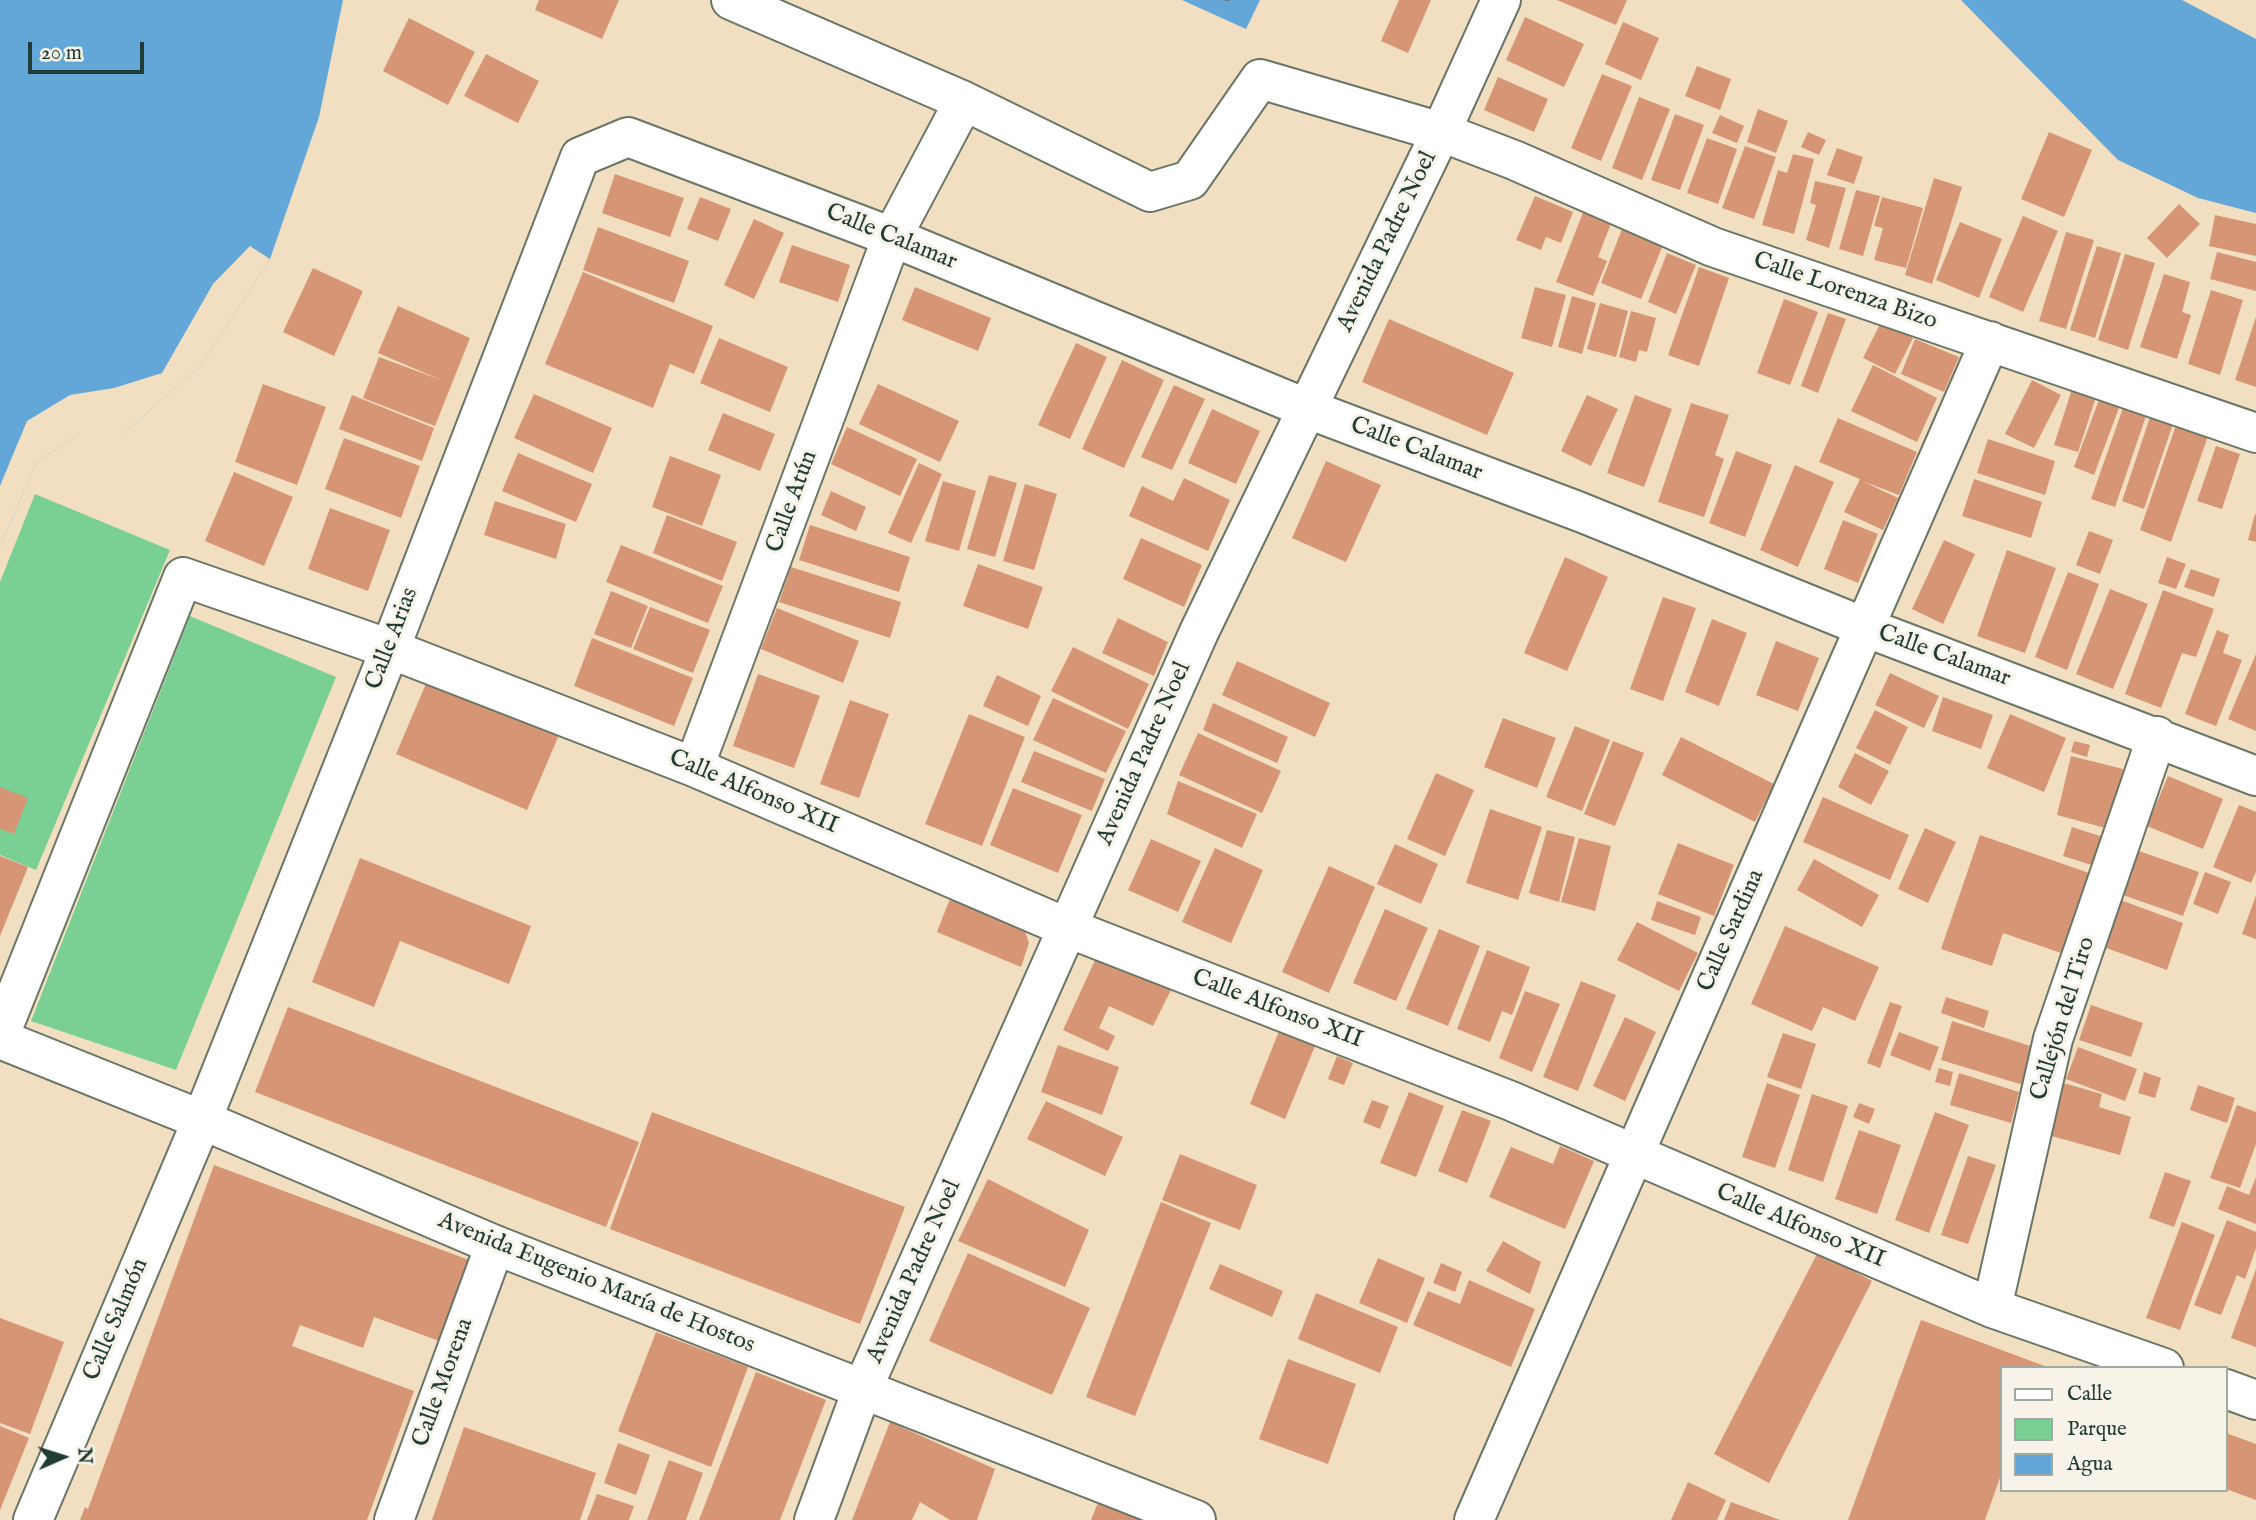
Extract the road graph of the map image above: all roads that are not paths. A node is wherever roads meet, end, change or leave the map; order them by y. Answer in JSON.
{"nodes":[{"id":1,"x":731,"y":0,"type":"edge"},
{"id":2,"x":1501,"y":0,"type":"edge"},
{"id":3,"x":964,"y":101,"type":"junction"},
{"id":4,"x":1441,"y":131,"type":"junction"},
{"id":5,"x":580,"y":157,"type":"joint"},
{"id":6,"x":892,"y":237,"type":"junction"},
{"id":7,"x":1990,"y":341,"type":"junction"},
{"id":8,"x":1308,"y":409,"type":"junction"},
{"id":9,"x":2256,"y":433,"type":"edge"},
{"id":10,"x":1867,"y":628,"type":"junction"},
{"id":11,"x":390,"y":649,"type":"junction"},
{"id":12,"x":2157,"y":736,"type":"junction"},
{"id":13,"x":694,"y":767,"type":"junction"},
{"id":14,"x":2256,"y":776,"type":"edge"},
{"id":15,"x":1068,"y":928,"type":"junction"},
{"id":16,"x":0,"y":1037,"type":"edge"},
{"id":17,"x":202,"y":1120,"type":"junction"},
{"id":18,"x":1632,"y":1155,"type":"junction"},
{"id":19,"x":495,"y":1245,"type":"junction"},
{"id":20,"x":1992,"y":1308,"type":"junction"},
{"id":21,"x":2158,"y":1366,"type":"edge"},
{"id":22,"x":862,"y":1390,"type":"junction"},
{"id":23,"x":2228,"y":1390,"type":"edge"},
{"id":24,"x":2256,"y":1400,"type":"edge"},
{"id":25,"x":33,"y":1520,"type":"edge"},
{"id":26,"x":394,"y":1520,"type":"edge"},
{"id":27,"x":814,"y":1520,"type":"edge"},
{"id":28,"x":1196,"y":1520,"type":"edge"},
{"id":29,"x":1474,"y":1520,"type":"edge"}],
"edges":[{"from":1,"to":3,"type":"street"},
{"from":2,"to":4,"type":"street","name":"Avenida Padre Noel"},
{"from":3,"to":4,"type":"street","name":"Calle Lorenza Bizo"},
{"from":3,"to":6,"type":"street","name":"Calle Atún"},
{"from":4,"to":7,"type":"street","name":"Calle Lorenza Bizo"},
{"from":4,"to":8,"type":"street","name":"Avenida Padre Noel"},
{"from":5,"to":6,"type":"street","name":"Calle Calamar"},
{"from":5,"to":11,"type":"street","name":"Calle Arias"},
{"from":6,"to":8,"type":"street","name":"Calle Calamar"},
{"from":6,"to":13,"type":"street","name":"Calle Atún"},
{"from":7,"to":9,"type":"street","name":"Calle Lorenza Bizo"},
{"from":7,"to":10,"type":"street","name":"Calle Sardina"},
{"from":8,"to":10,"type":"street","name":"Calle Calamar"},
{"from":8,"to":15,"type":"street","name":"Avenida Padre Noel"},
{"from":10,"to":12,"type":"street","name":"Calle Calamar"},
{"from":10,"to":18,"type":"street","name":"Calle Sardina"},
{"from":11,"to":13,"type":"street","name":"Calle Alfonso XII"},
{"from":11,"to":16,"type":"street","name":"Calle Alfonso XII"},
{"from":11,"to":17,"type":"street","name":"Calle Arias"},
{"from":12,"to":14,"type":"street","name":"Calle Calamar"},
{"from":12,"to":20,"type":"street","name":"Callejón del Tiro"},
{"from":13,"to":15,"type":"street","name":"Calle Alfonso XII"},
{"from":15,"to":18,"type":"street","name":"Calle Alfonso XII"},
{"from":15,"to":22,"type":"street","name":"Avenida Padre Noel"},
{"from":16,"to":17,"type":"street","name":"Avenida Eugenio María de Hostos"},
{"from":17,"to":19,"type":"street","name":"Avenida Eugenio María de Hostos"},
{"from":17,"to":25,"type":"street","name":"Calle Salmón"},
{"from":18,"to":20,"type":"street","name":"Calle Alfonso XII"},
{"from":18,"to":29,"type":"street","name":"Calle Sardina"},
{"from":19,"to":22,"type":"street","name":"Avenida Eugenio María de Hostos"},
{"from":19,"to":26,"type":"street","name":"Calle Morena"},
{"from":20,"to":21,"type":"street","name":"Calle Alfonso XII"},
{"from":22,"to":27,"type":"street","name":"Avenida Padre Noel"},
{"from":22,"to":28,"type":"street","name":"Avenida Eugenio María de Hostos"},
{"from":23,"to":24,"type":"street"}]}
